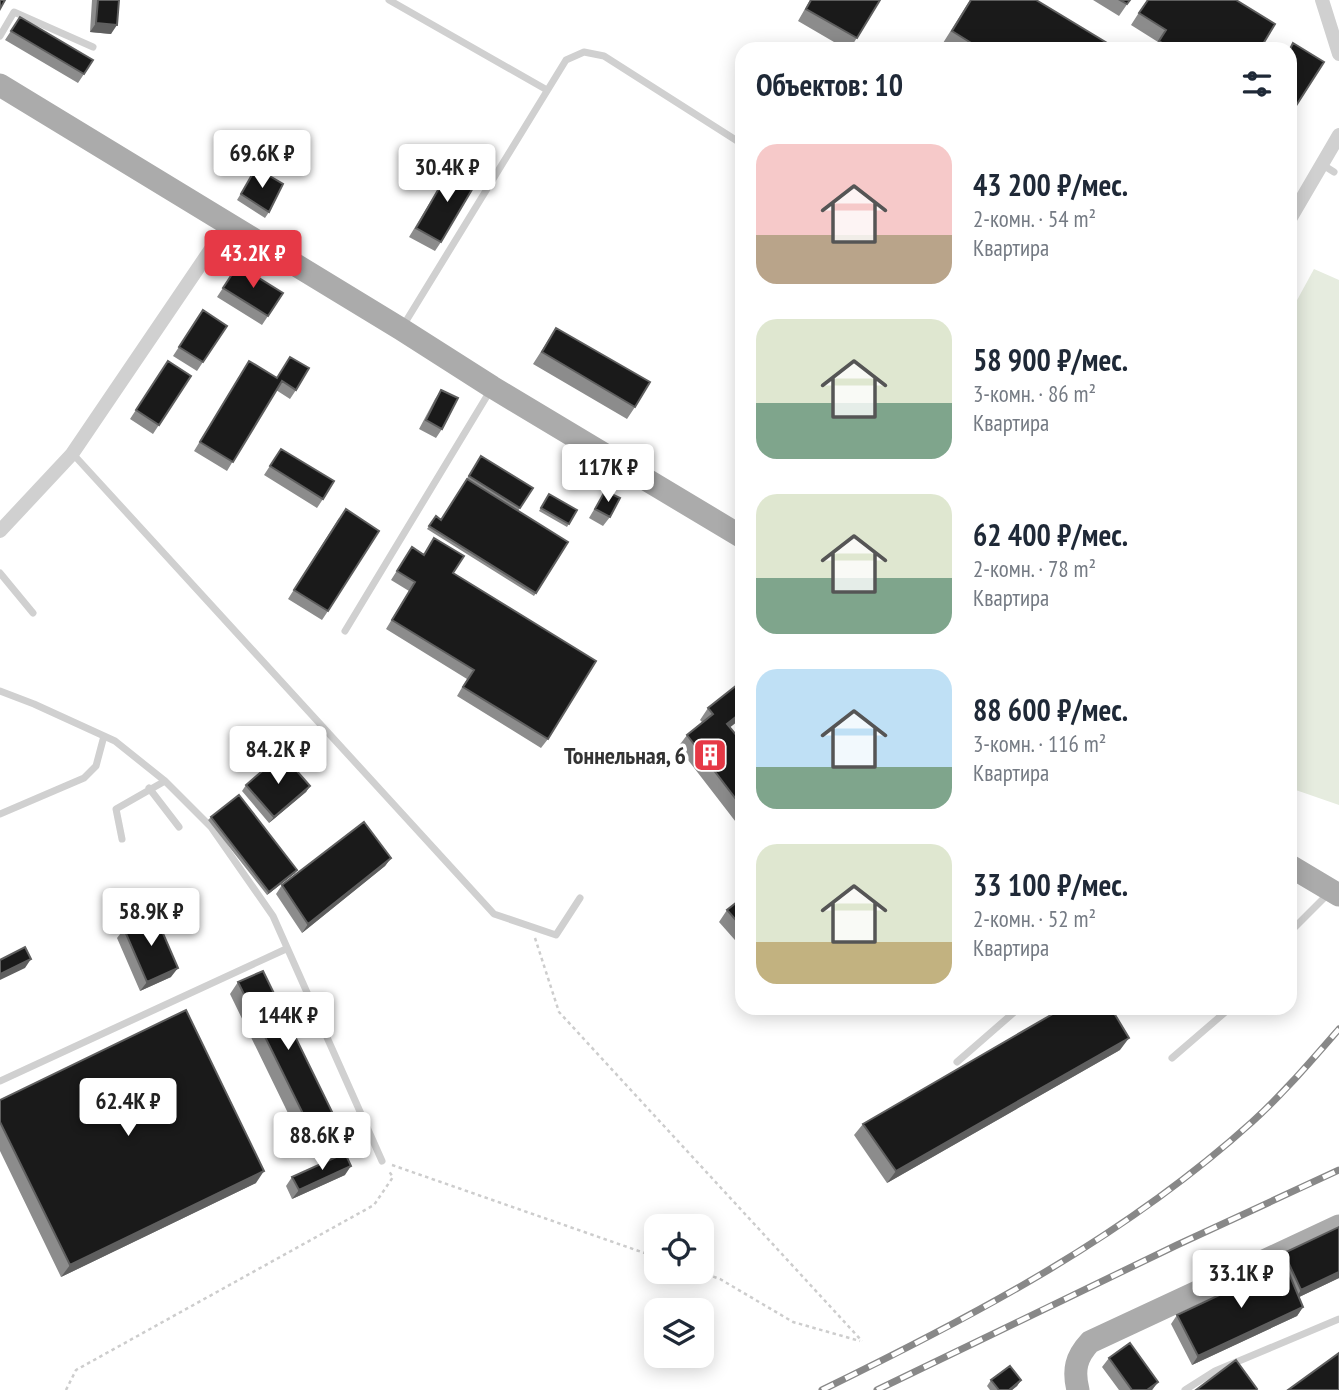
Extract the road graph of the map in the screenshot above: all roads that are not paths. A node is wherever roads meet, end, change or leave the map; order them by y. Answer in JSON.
{"nodes":[{"id":1,"x":389,"y":0,"type":"edge"},
{"id":2,"x":1322,"y":0,"type":"edge"},
{"id":3,"x":0,"y":36,"type":"edge"},
{"id":4,"x":1338,"y":45,"type":"edge"},
{"id":5,"x":93,"y":47,"type":"dead end"},
{"id":6,"x":0,"y":85,"type":"edge"},
{"id":7,"x":547,"y":90,"type":"junction"},
{"id":8,"x":1339,"y":135,"type":"edge"},
{"id":9,"x":735,"y":140,"type":"edge"},
{"id":10,"x":1297,"y":210,"type":"edge"},
{"id":11,"x":228,"y":224,"type":"junction"},
{"id":12,"x":401,"y":329,"type":"junction"},
{"id":13,"x":492,"y":387,"type":"junction"},
{"id":14,"x":72,"y":454,"type":"junction"},
{"id":15,"x":0,"y":531,"type":"edge"},
{"id":16,"x":735,"y":533,"type":"edge"},
{"id":17,"x":0,"y":573,"type":"edge"},
{"id":18,"x":33,"y":612,"type":"dead end"},
{"id":19,"x":345,"y":631,"type":"dead end"},
{"id":20,"x":0,"y":691,"type":"edge"},
{"id":21,"x":104,"y":736,"type":"junction"},
{"id":22,"x":165,"y":781,"type":"junction"},
{"id":23,"x":149,"y":788,"type":"junction"},
{"id":24,"x":0,"y":814,"type":"edge"},
{"id":25,"x":179,"y":827,"type":"dead end"},
{"id":26,"x":122,"y":839,"type":"dead end"},
{"id":27,"x":1297,"y":870,"type":"edge"},
{"id":28,"x":1335,"y":893,"type":"edge"},
{"id":29,"x":580,"y":898,"type":"dead end"},
{"id":30,"x":1297,"y":926,"type":"edge"},
{"id":31,"x":286,"y":948,"type":"junction"},
{"id":32,"x":1011,"y":1015,"type":"edge"},
{"id":33,"x":1222,"y":1015,"type":"edge"},
{"id":34,"x":1172,"y":1058,"type":"dead end"},
{"id":35,"x":957,"y":1062,"type":"dead end"},
{"id":36,"x":0,"y":1081,"type":"edge"},
{"id":37,"x":382,"y":1161,"type":"road end"},
{"id":38,"x":1339,"y":1226,"type":"edge"},
{"id":39,"x":1339,"y":1319,"type":"edge"},
{"id":40,"x":1078,"y":1390,"type":"edge"},
{"id":41,"x":1185,"y":1390,"type":"edge"}],
"edges":[{"from":1,"to":7,"type":"lane"},
{"from":2,"to":4,"type":"street"},
{"from":3,"to":5,"type":"lane"},
{"from":6,"to":11,"type":"main road"},
{"from":7,"to":9,"type":"lane"},
{"from":7,"to":12,"type":"lane"},
{"from":8,"to":10,"type":"street"},
{"from":11,"to":12,"type":"main road"},
{"from":11,"to":14,"type":"street"},
{"from":12,"to":13,"type":"main road"},
{"from":13,"to":16,"type":"main road"},
{"from":13,"to":19,"type":"lane"},
{"from":14,"to":15,"type":"street"},
{"from":14,"to":29,"type":"lane"},
{"from":17,"to":18,"type":"lane"},
{"from":20,"to":21,"type":"lane"},
{"from":21,"to":22,"type":"lane"},
{"from":21,"to":24,"type":"lane"},
{"from":22,"to":23,"type":"lane"},
{"from":22,"to":31,"type":"lane"},
{"from":23,"to":25,"type":"lane"},
{"from":23,"to":26,"type":"lane"},
{"from":27,"to":28,"type":"main road"},
{"from":28,"to":30,"type":"lane"},
{"from":31,"to":36,"type":"lane"},
{"from":31,"to":37,"type":"lane"},
{"from":32,"to":35,"type":"lane"},
{"from":33,"to":34,"type":"lane"},
{"from":38,"to":40,"type":"main road"},
{"from":39,"to":41,"type":"lane"}]}
